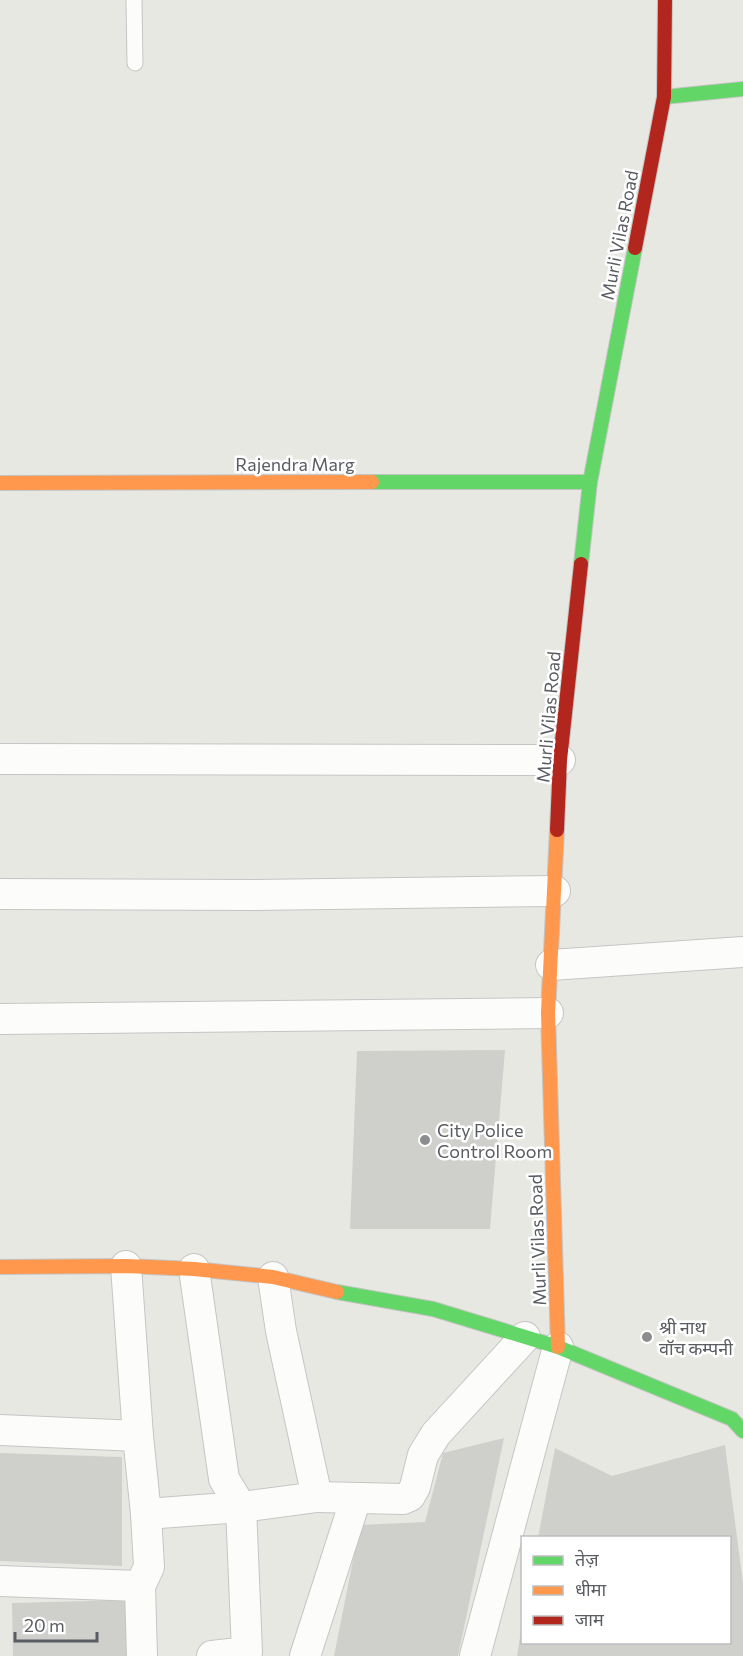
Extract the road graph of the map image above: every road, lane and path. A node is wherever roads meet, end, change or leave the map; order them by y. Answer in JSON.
{"nodes":[{"id":1,"x":134,"y":0,"type":"edge"},
{"id":2,"x":664,"y":0,"type":"edge"},
{"id":3,"x":135,"y":63,"type":"dead end"},
{"id":4,"x":743,"y":89,"type":"edge"},
{"id":5,"x":664,"y":97,"type":"junction"},
{"id":6,"x":591,"y":482,"type":"junction"},
{"id":7,"x":0,"y":483,"type":"edge"},
{"id":8,"x":0,"y":759,"type":"edge"},
{"id":9,"x":560,"y":760,"type":"junction"},
{"id":10,"x":555,"y":891,"type":"junction"},
{"id":11,"x":0,"y":894,"type":"edge"},
{"id":12,"x":743,"y":952,"type":"edge"},
{"id":13,"x":551,"y":965,"type":"junction"},
{"id":14,"x":548,"y":1013,"type":"junction"},
{"id":15,"x":0,"y":1019,"type":"edge"},
{"id":16,"x":126,"y":1266,"type":"junction"},
{"id":17,"x":0,"y":1267,"type":"edge"},
{"id":18,"x":194,"y":1269,"type":"junction"},
{"id":19,"x":273,"y":1277,"type":"junction"},
{"id":20,"x":525,"y":1337,"type":"junction"},
{"id":21,"x":558,"y":1347,"type":"junction"},
{"id":22,"x":0,"y":1430,"type":"edge"},
{"id":23,"x":743,"y":1431,"type":"edge"},
{"id":24,"x":138,"y":1436,"type":"junction"},
{"id":25,"x":316,"y":1497,"type":"junction"},
{"id":26,"x":356,"y":1498,"type":"junction"},
{"id":27,"x":241,"y":1507,"type":"junction"},
{"id":28,"x":146,"y":1514,"type":"junction"},
{"id":29,"x":0,"y":1581,"type":"edge"},
{"id":30,"x":140,"y":1586,"type":"junction"},
{"id":31,"x":142,"y":1656,"type":"edge"},
{"id":32,"x":212,"y":1656,"type":"edge"},
{"id":33,"x":305,"y":1656,"type":"edge"},
{"id":34,"x":475,"y":1656,"type":"edge"}],
"edges":[{"from":1,"to":3,"type":"lane"},
{"from":2,"to":5,"type":"street","name":"Murli Vilas Road"},
{"from":4,"to":5,"type":"street"},
{"from":5,"to":6,"type":"street","name":"Murli Vilas Road"},
{"from":6,"to":7,"type":"street","name":"Rajendra Marg"},
{"from":6,"to":9,"type":"street","name":"Murli Vilas Road"},
{"from":8,"to":9,"type":"street"},
{"from":9,"to":10,"type":"street","name":"Murli Vilas Road"},
{"from":10,"to":11,"type":"street"},
{"from":10,"to":13,"type":"street","name":"Murli Vilas Road"},
{"from":12,"to":13,"type":"street"},
{"from":13,"to":14,"type":"street","name":"Murli Vilas Road"},
{"from":14,"to":15,"type":"street"},
{"from":14,"to":21,"type":"street","name":"Murli Vilas Road"},
{"from":16,"to":17,"type":"street"},
{"from":16,"to":18,"type":"street"},
{"from":16,"to":24,"type":"street"},
{"from":18,"to":19,"type":"street"},
{"from":18,"to":27,"type":"street"},
{"from":19,"to":20,"type":"street"},
{"from":19,"to":25,"type":"street"},
{"from":20,"to":21,"type":"street"},
{"from":20,"to":26,"type":"street"},
{"from":21,"to":23,"type":"street"},
{"from":21,"to":34,"type":"street"},
{"from":22,"to":24,"type":"street"},
{"from":24,"to":28,"type":"street"},
{"from":25,"to":26,"type":"street"},
{"from":25,"to":27,"type":"street"},
{"from":26,"to":33,"type":"street"},
{"from":27,"to":28,"type":"street"},
{"from":27,"to":32,"type":"street"},
{"from":28,"to":30,"type":"street"},
{"from":29,"to":30,"type":"street"},
{"from":30,"to":31,"type":"street"}]}
